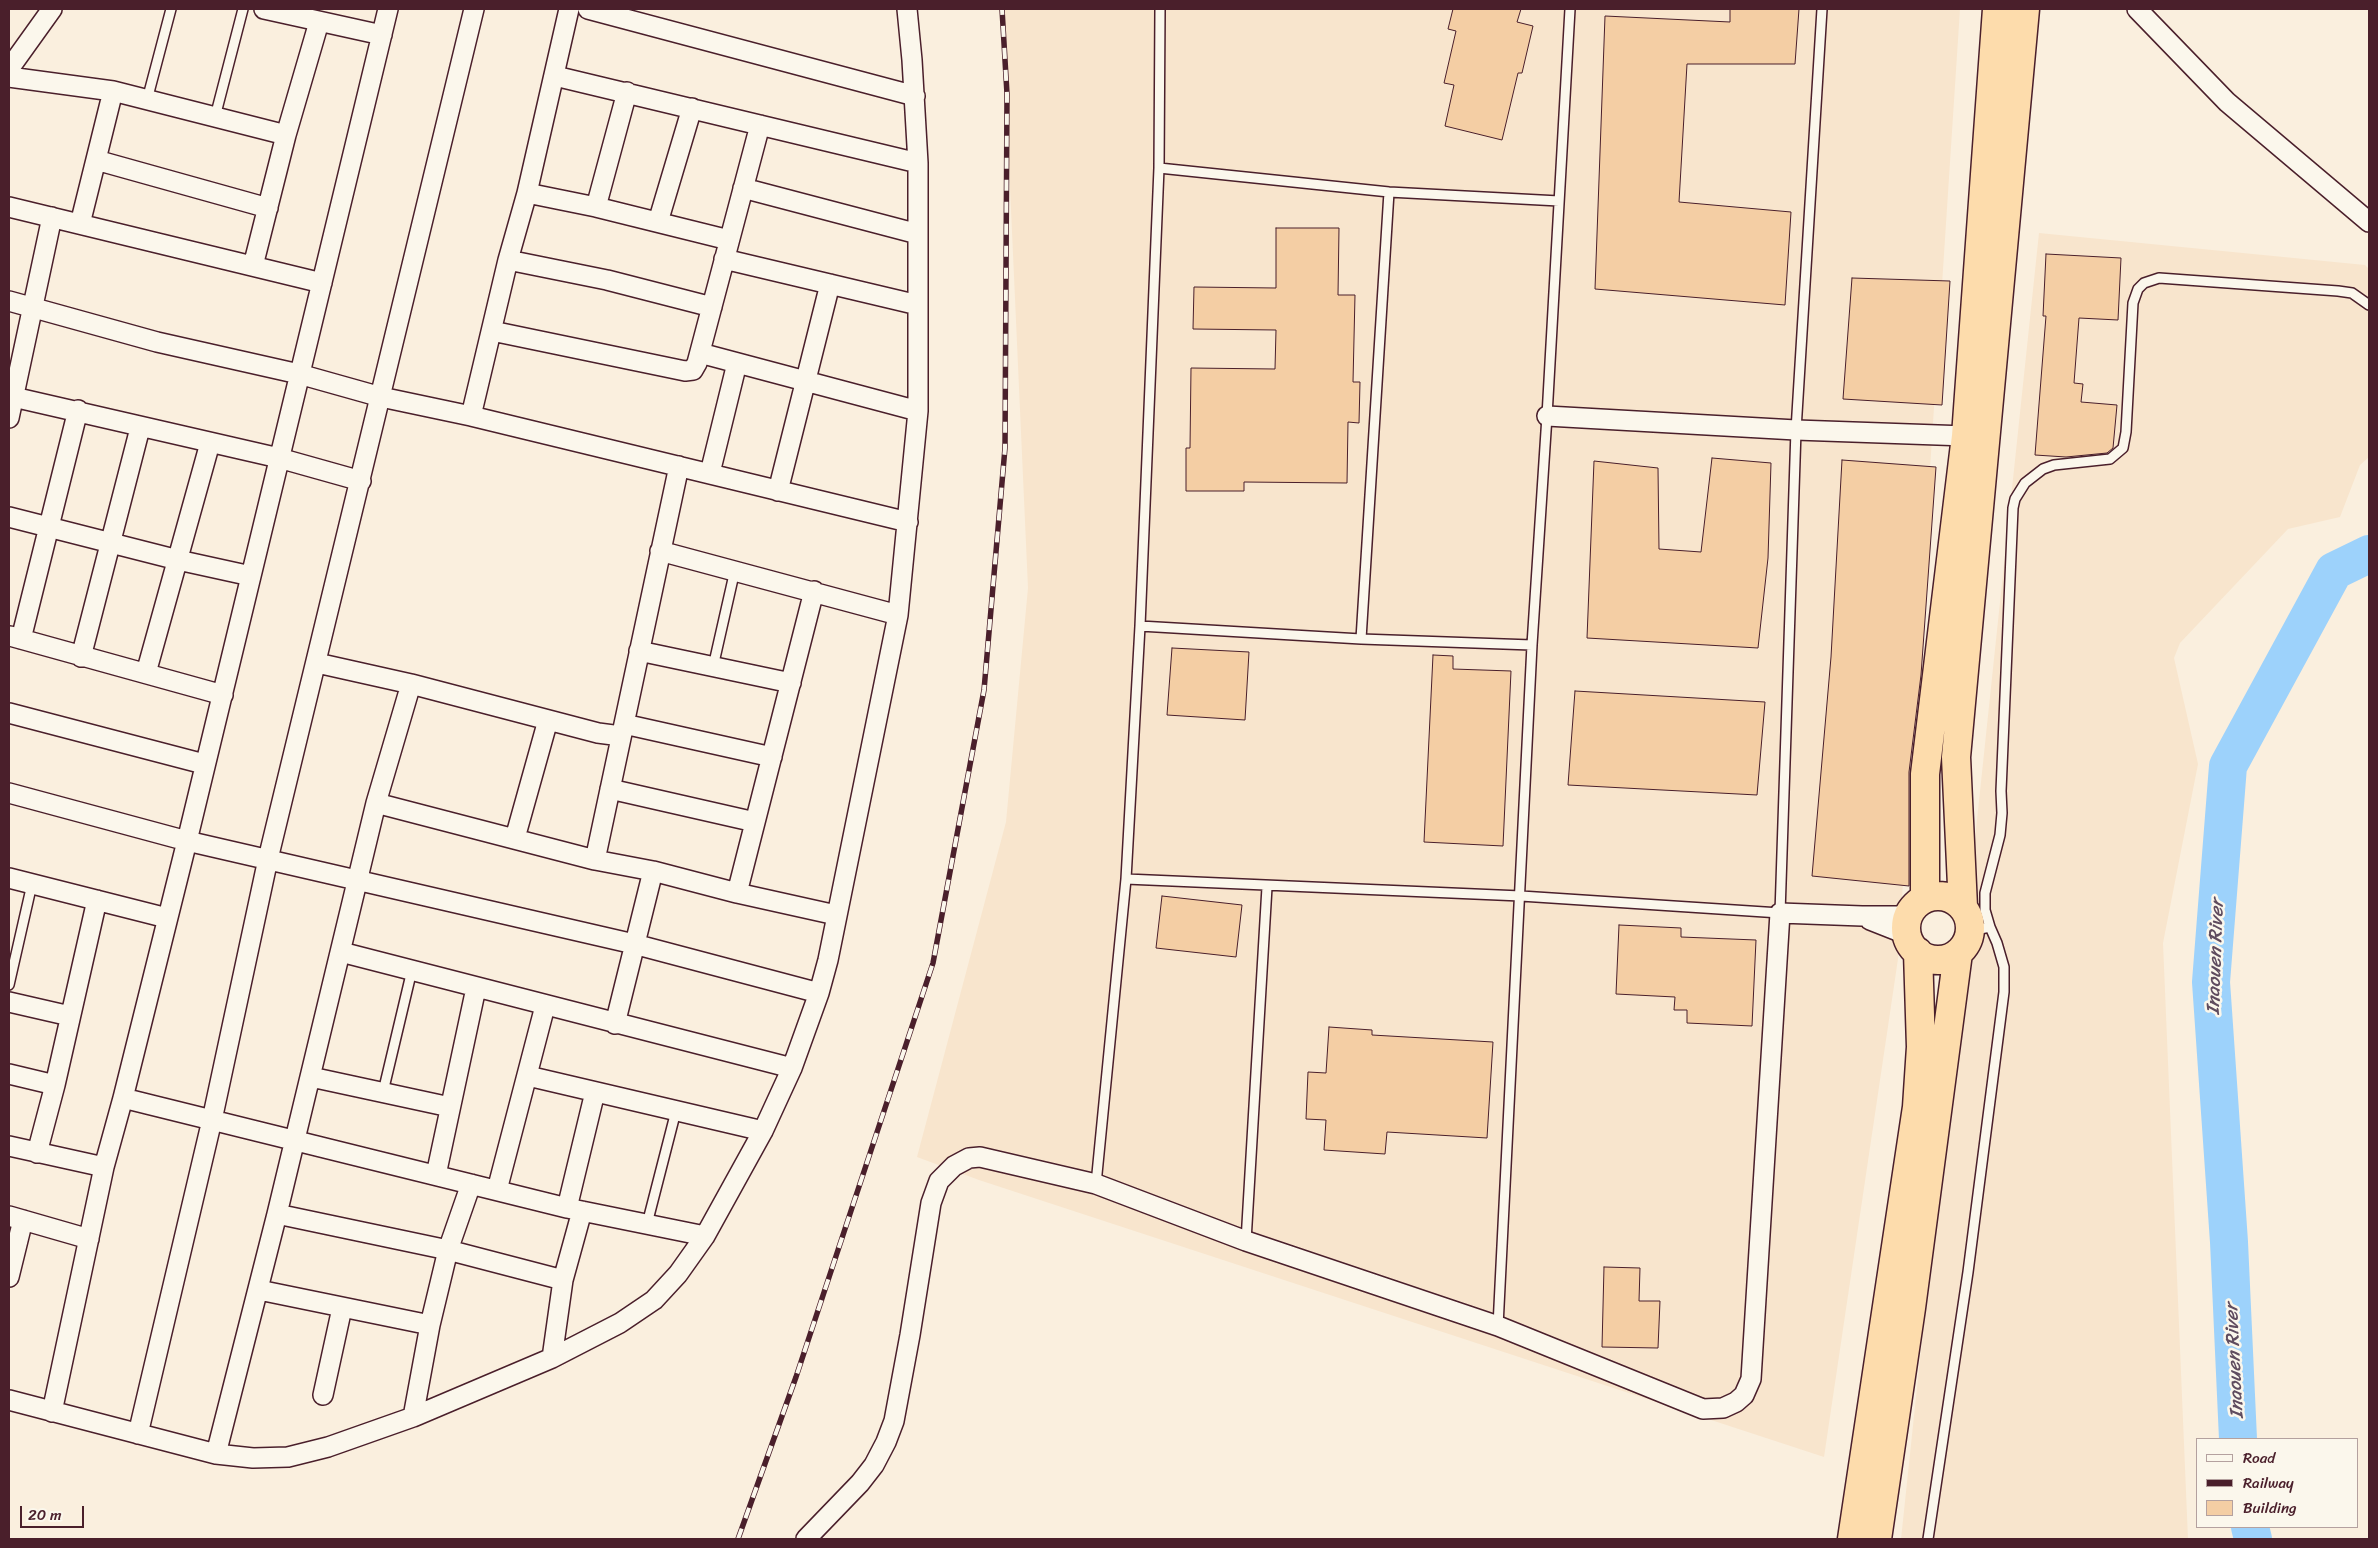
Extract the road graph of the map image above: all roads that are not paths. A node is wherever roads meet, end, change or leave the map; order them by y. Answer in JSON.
{"nodes":[{"id":1,"x":52,"y":9,"type":"edge"},
{"id":2,"x":170,"y":9,"type":"edge"},
{"id":3,"x":243,"y":9,"type":"edge"},
{"id":4,"x":264,"y":9,"type":"edge"},
{"id":5,"x":388,"y":9,"type":"edge"},
{"id":6,"x":474,"y":9,"type":"edge"},
{"id":7,"x":570,"y":9,"type":"edge"},
{"id":8,"x":588,"y":9,"type":"edge"},
{"id":9,"x":904,"y":9,"type":"edge"},
{"id":10,"x":1160,"y":9,"type":"edge"},
{"id":11,"x":1570,"y":9,"type":"edge"},
{"id":12,"x":1822,"y":9,"type":"edge"},
{"id":13,"x":1997,"y":9,"type":"edge"},
{"id":14,"x":2025,"y":9,"type":"edge"},
{"id":15,"x":2137,"y":9,"type":"edge"},
{"id":16,"x":319,"y":22,"type":"junction"},
{"id":17,"x":382,"y":35,"type":"junction"},
{"id":18,"x":9,"y":69,"type":"edge"},
{"id":19,"x":555,"y":76,"type":"junction"},
{"id":20,"x":9,"y":77,"type":"edge"},
{"id":21,"x":113,"y":91,"type":"junction"},
{"id":22,"x":627,"y":92,"type":"junction"},
{"id":23,"x":914,"y":96,"type":"junction"},
{"id":24,"x":147,"y":100,"type":"junction"},
{"id":25,"x":692,"y":108,"type":"junction"},
{"id":26,"x":215,"y":118,"type":"junction"},
{"id":27,"x":760,"y":125,"type":"junction"},
{"id":28,"x":286,"y":135,"type":"junction"},
{"id":29,"x":96,"y":160,"type":"junction"},
{"id":30,"x":918,"y":164,"type":"junction"},
{"id":31,"x":1159,"y":168,"type":"junction"},
{"id":32,"x":743,"y":188,"type":"junction"},
{"id":33,"x":1389,"y":192,"type":"junction"},
{"id":34,"x":527,"y":193,"type":"junction"},
{"id":35,"x":1559,"y":201,"type":"junction"},
{"id":36,"x":9,"y":207,"type":"edge"},
{"id":37,"x":596,"y":207,"type":"junction"},
{"id":38,"x":268,"y":208,"type":"junction"},
{"id":39,"x":52,"y":217,"type":"junction"},
{"id":40,"x":658,"y":222,"type":"junction"},
{"id":41,"x":2369,"y":222,"type":"edge"},
{"id":42,"x":80,"y":224,"type":"junction"},
{"id":43,"x":918,"y":234,"type":"junction"},
{"id":44,"x":729,"y":240,"type":"junction"},
{"id":45,"x":1992,"y":243,"type":"junction"},
{"id":46,"x":724,"y":259,"type":"junction"},
{"id":47,"x":508,"y":260,"type":"junction"},
{"id":48,"x":253,"y":266,"type":"junction"},
{"id":49,"x":322,"y":283,"type":"junction"},
{"id":50,"x":830,"y":284,"type":"junction"},
{"id":51,"x":9,"y":301,"type":"edge"},
{"id":52,"x":918,"y":305,"type":"junction"},
{"id":53,"x":2369,"y":305,"type":"edge"},
{"id":54,"x":32,"y":307,"type":"junction"},
{"id":55,"x":712,"y":307,"type":"junction"},
{"id":56,"x":492,"y":331,"type":"junction"},
{"id":57,"x":700,"y":353,"type":"junction"},
{"id":58,"x":737,"y":363,"type":"junction"},
{"id":59,"x":299,"y":374,"type":"junction"},
{"id":60,"x":805,"y":381,"type":"junction"},
{"id":61,"x":11,"y":397,"type":"edge"},
{"id":62,"x":381,"y":397,"type":"junction"},
{"id":63,"x":78,"y":410,"type":"junction"},
{"id":64,"x":918,"y":411,"type":"junction"},
{"id":65,"x":471,"y":416,"type":"junction"},
{"id":66,"x":1547,"y":416,"type":"junction"},
{"id":67,"x":9,"y":418,"type":"edge"},
{"id":68,"x":140,"y":428,"type":"junction"},
{"id":69,"x":1796,"y":430,"type":"junction"},
{"id":70,"x":1966,"y":436,"type":"junction"},
{"id":71,"x":210,"y":443,"type":"junction"},
{"id":72,"x":279,"y":458,"type":"junction"},
{"id":73,"x":679,"y":466,"type":"junction"},
{"id":74,"x":710,"y":473,"type":"junction"},
{"id":75,"x":361,"y":481,"type":"junction"},
{"id":76,"x":778,"y":491,"type":"junction"},
{"id":77,"x":9,"y":517,"type":"edge"},
{"id":78,"x":908,"y":522,"type":"junction"},
{"id":79,"x":49,"y":526,"type":"junction"},
{"id":80,"x":111,"y":543,"type":"junction"},
{"id":81,"x":660,"y":550,"type":"junction"},
{"id":82,"x":178,"y":560,"type":"junction"},
{"id":83,"x":735,"y":570,"type":"junction"},
{"id":84,"x":251,"y":576,"type":"junction"},
{"id":85,"x":814,"y":592,"type":"junction"},
{"id":86,"x":898,"y":615,"type":"junction"},
{"id":87,"x":1140,"y":626,"type":"junction"},
{"id":88,"x":15,"y":638,"type":"edge"},
{"id":89,"x":1361,"y":639,"type":"junction"},
{"id":90,"x":1532,"y":645,"type":"junction"},
{"id":91,"x":639,"y":651,"type":"junction"},
{"id":92,"x":81,"y":657,"type":"junction"},
{"id":93,"x":317,"y":663,"type":"junction"},
{"id":94,"x":713,"y":667,"type":"junction"},
{"id":95,"x":146,"y":673,"type":"junction"},
{"id":96,"x":791,"y":683,"type":"junction"},
{"id":97,"x":411,"y":684,"type":"junction"},
{"id":98,"x":223,"y":695,"type":"junction"},
{"id":99,"x":9,"y":713,"type":"edge"},
{"id":100,"x":548,"y":720,"type":"junction"},
{"id":101,"x":622,"y":730,"type":"junction"},
{"id":102,"x":772,"y":757,"type":"junction"},
{"id":103,"x":204,"y":764,"type":"junction"},
{"id":104,"x":610,"y":789,"type":"junction"},
{"id":105,"x":9,"y":793,"type":"edge"},
{"id":106,"x":376,"y":803,"type":"junction"},
{"id":107,"x":755,"y":822,"type":"junction"},
{"id":108,"x":515,"y":838,"type":"junction"},
{"id":109,"x":187,"y":841,"type":"junction"},
{"id":110,"x":268,"y":860,"type":"junction"},
{"id":111,"x":595,"y":860,"type":"junction"},
{"id":112,"x":653,"y":870,"type":"junction"},
{"id":113,"x":9,"y":878,"type":"edge"},
{"id":114,"x":1126,"y":879,"type":"junction"},
{"id":115,"x":358,"y":882,"type":"junction"},
{"id":116,"x":32,"y":884,"type":"junction"},
{"id":117,"x":1267,"y":887,"type":"junction"},
{"id":118,"x":737,"y":893,"type":"junction"},
{"id":119,"x":1521,"y":896,"type":"junction"},
{"id":120,"x":97,"y":900,"type":"junction"},
{"id":121,"x":1780,"y":913,"type":"junction"},
{"id":122,"x":836,"y":915,"type":"junction"},
{"id":123,"x":167,"y":918,"type":"junction"},
{"id":124,"x":1915,"y":925,"type":"junction"},
{"id":125,"x":1970,"y":929,"type":"junction"},
{"id":126,"x":634,"y":944,"type":"junction"},
{"id":127,"x":342,"y":952,"type":"junction"},
{"id":128,"x":412,"y":970,"type":"junction"},
{"id":129,"x":9,"y":985,"type":"edge"},
{"id":130,"x":476,"y":988,"type":"junction"},
{"id":131,"x":819,"y":993,"type":"junction"},
{"id":132,"x":9,"y":1002,"type":"edge"},
{"id":133,"x":545,"y":1006,"type":"junction"},
{"id":134,"x":70,"y":1016,"type":"junction"},
{"id":135,"x":615,"y":1024,"type":"junction"},
{"id":136,"x":792,"y":1068,"type":"junction"},
{"id":137,"x":9,"y":1074,"type":"edge"},
{"id":138,"x":528,"y":1076,"type":"junction"},
{"id":139,"x":311,"y":1077,"type":"junction"},
{"id":140,"x":55,"y":1085,"type":"junction"},
{"id":141,"x":383,"y":1092,"type":"junction"},
{"id":142,"x":594,"y":1092,"type":"junction"},
{"id":143,"x":124,"y":1098,"type":"junction"},
{"id":144,"x":450,"y":1107,"type":"junction"},
{"id":145,"x":676,"y":1111,"type":"junction"},
{"id":146,"x":212,"y":1120,"type":"junction"},
{"id":147,"x":763,"y":1131,"type":"junction"},
{"id":148,"x":295,"y":1141,"type":"junction"},
{"id":149,"x":9,"y":1146,"type":"edge"},
{"id":150,"x":37,"y":1153,"type":"junction"},
{"id":151,"x":104,"y":1167,"type":"junction"},
{"id":152,"x":436,"y":1175,"type":"junction"},
{"id":153,"x":470,"y":1184,"type":"junction"},
{"id":154,"x":1096,"y":1184,"type":"junction"},
{"id":155,"x":497,"y":1190,"type":"junction"},
{"id":156,"x":574,"y":1209,"type":"junction"},
{"id":157,"x":277,"y":1214,"type":"junction"},
{"id":158,"x":16,"y":1218,"type":"edge"},
{"id":159,"x":647,"y":1224,"type":"junction"},
{"id":160,"x":705,"y":1236,"type":"junction"},
{"id":161,"x":89,"y":1239,"type":"junction"},
{"id":162,"x":1246,"y":1241,"type":"junction"},
{"id":163,"x":448,"y":1250,"type":"junction"},
{"id":164,"x":9,"y":1277,"type":"edge"},
{"id":165,"x":563,"y":1280,"type":"junction"},
{"id":166,"x":259,"y":1290,"type":"junction"},
{"id":167,"x":342,"y":1308,"type":"junction"},
{"id":168,"x":430,"y":1325,"type":"junction"},
{"id":169,"x":1498,"y":1326,"type":"junction"},
{"id":170,"x":552,"y":1358,"type":"junction"},
{"id":171,"x":323,"y":1395,"type":"dead end"},
{"id":172,"x":9,"y":1400,"type":"edge"},
{"id":173,"x":52,"y":1412,"type":"junction"},
{"id":174,"x":414,"y":1417,"type":"junction"},
{"id":175,"x":138,"y":1434,"type":"junction"},
{"id":176,"x":216,"y":1454,"type":"junction"},
{"id":177,"x":806,"y":1539,"type":"edge"},
{"id":178,"x":1852,"y":1539,"type":"edge"},
{"id":179,"x":1877,"y":1539,"type":"edge"},
{"id":180,"x":1928,"y":1539,"type":"edge"}],
"edges":[{"from":1,"to":18,"type":"street"},
{"from":2,"to":24,"type":"lane"},
{"from":3,"to":26,"type":"lane"},
{"from":4,"to":16,"type":"street"},
{"from":5,"to":17,"type":"street"},
{"from":6,"to":62,"type":"street"},
{"from":7,"to":19,"type":"street"},
{"from":8,"to":23,"type":"street"},
{"from":9,"to":23,"type":"street"},
{"from":10,"to":31,"type":"lane"},
{"from":11,"to":35,"type":"lane"},
{"from":12,"to":69,"type":"lane"},
{"from":13,"to":45,"type":"highway"},
{"from":14,"to":45,"type":"highway"},
{"from":15,"to":41,"type":"street"},
{"from":16,"to":17,"type":"street"},
{"from":16,"to":28,"type":"street"},
{"from":17,"to":49,"type":"street"},
{"from":19,"to":22,"type":"street"},
{"from":19,"to":34,"type":"street"},
{"from":20,"to":21,"type":"street"},
{"from":21,"to":24,"type":"street"},
{"from":21,"to":29,"type":"street"},
{"from":22,"to":25,"type":"street"},
{"from":22,"to":37,"type":"street"},
{"from":23,"to":30,"type":"street"},
{"from":24,"to":26,"type":"street"},
{"from":25,"to":27,"type":"street"},
{"from":25,"to":40,"type":"street"},
{"from":26,"to":28,"type":"street"},
{"from":27,"to":30,"type":"street"},
{"from":27,"to":32,"type":"street"},
{"from":28,"to":38,"type":"street"},
{"from":29,"to":38,"type":"street"},
{"from":29,"to":42,"type":"street"},
{"from":30,"to":43,"type":"street"},
{"from":31,"to":33,"type":"lane"},
{"from":31,"to":87,"type":"lane"},
{"from":32,"to":43,"type":"street"},
{"from":32,"to":44,"type":"street"},
{"from":33,"to":35,"type":"lane"},
{"from":33,"to":89,"type":"lane"},
{"from":34,"to":37,"type":"street"},
{"from":34,"to":47,"type":"street"},
{"from":35,"to":66,"type":"lane"},
{"from":36,"to":39,"type":"street"},
{"from":37,"to":40,"type":"street"},
{"from":38,"to":48,"type":"street"},
{"from":39,"to":42,"type":"street"},
{"from":39,"to":54,"type":"street"},
{"from":40,"to":44,"type":"street"},
{"from":42,"to":48,"type":"street"},
{"from":43,"to":52,"type":"street"},
{"from":44,"to":46,"type":"street"},
{"from":45,"to":70,"type":"highway"},
{"from":45,"to":125,"type":"highway"},
{"from":46,"to":50,"type":"street"},
{"from":46,"to":55,"type":"street"},
{"from":47,"to":55,"type":"street"},
{"from":47,"to":56,"type":"street"},
{"from":48,"to":49,"type":"street"},
{"from":49,"to":59,"type":"street"},
{"from":50,"to":52,"type":"street"},
{"from":50,"to":60,"type":"street"},
{"from":51,"to":54,"type":"street"},
{"from":52,"to":64,"type":"street"},
{"from":53,"to":125,"type":"lane"},
{"from":54,"to":59,"type":"street"},
{"from":54,"to":61,"type":"street"},
{"from":55,"to":57,"type":"street"},
{"from":56,"to":57,"type":"street"},
{"from":56,"to":65,"type":"street"},
{"from":57,"to":58,"type":"street"},
{"from":58,"to":60,"type":"street"},
{"from":58,"to":74,"type":"street"},
{"from":59,"to":62,"type":"street"},
{"from":59,"to":72,"type":"street"},
{"from":60,"to":64,"type":"street"},
{"from":60,"to":76,"type":"street"},
{"from":61,"to":63,"type":"street"},
{"from":61,"to":67,"type":"street"},
{"from":62,"to":65,"type":"street"},
{"from":62,"to":75,"type":"street"},
{"from":63,"to":68,"type":"street"},
{"from":63,"to":79,"type":"street"},
{"from":64,"to":78,"type":"street"},
{"from":65,"to":73,"type":"street"},
{"from":66,"to":69,"type":"street"},
{"from":66,"to":90,"type":"lane"},
{"from":68,"to":71,"type":"street"},
{"from":68,"to":80,"type":"street"},
{"from":69,"to":70,"type":"street"},
{"from":69,"to":121,"type":"lane"},
{"from":70,"to":124,"type":"highway"},
{"from":71,"to":72,"type":"street"},
{"from":71,"to":82,"type":"street"},
{"from":72,"to":75,"type":"street"},
{"from":72,"to":84,"type":"street"},
{"from":73,"to":74,"type":"street"},
{"from":73,"to":81,"type":"street"},
{"from":74,"to":76,"type":"street"},
{"from":75,"to":93,"type":"street"},
{"from":76,"to":78,"type":"street"},
{"from":77,"to":79,"type":"street"},
{"from":78,"to":86,"type":"street"},
{"from":79,"to":80,"type":"street"},
{"from":79,"to":88,"type":"street"},
{"from":80,"to":82,"type":"street"},
{"from":80,"to":92,"type":"street"},
{"from":81,"to":83,"type":"street"},
{"from":81,"to":91,"type":"street"},
{"from":82,"to":84,"type":"street"},
{"from":82,"to":95,"type":"street"},
{"from":83,"to":85,"type":"street"},
{"from":83,"to":94,"type":"lane"},
{"from":84,"to":98,"type":"street"},
{"from":85,"to":86,"type":"street"},
{"from":85,"to":96,"type":"street"},
{"from":86,"to":122,"type":"street"},
{"from":87,"to":89,"type":"lane"},
{"from":87,"to":114,"type":"lane"},
{"from":88,"to":92,"type":"street"},
{"from":89,"to":90,"type":"lane"},
{"from":90,"to":119,"type":"lane"},
{"from":91,"to":94,"type":"street"},
{"from":91,"to":101,"type":"street"},
{"from":92,"to":95,"type":"street"},
{"from":93,"to":97,"type":"street"},
{"from":93,"to":110,"type":"street"},
{"from":94,"to":96,"type":"street"},
{"from":95,"to":98,"type":"street"},
{"from":96,"to":102,"type":"street"},
{"from":97,"to":100,"type":"street"},
{"from":97,"to":106,"type":"street"},
{"from":98,"to":103,"type":"street"},
{"from":99,"to":103,"type":"street"},
{"from":100,"to":101,"type":"street"},
{"from":100,"to":108,"type":"street"},
{"from":101,"to":102,"type":"street"},
{"from":101,"to":104,"type":"street"},
{"from":102,"to":107,"type":"street"},
{"from":103,"to":109,"type":"street"},
{"from":104,"to":107,"type":"street"},
{"from":104,"to":111,"type":"street"},
{"from":105,"to":109,"type":"street"},
{"from":106,"to":108,"type":"street"},
{"from":106,"to":115,"type":"street"},
{"from":107,"to":118,"type":"street"},
{"from":108,"to":111,"type":"street"},
{"from":109,"to":110,"type":"street"},
{"from":109,"to":123,"type":"street"},
{"from":110,"to":115,"type":"street"},
{"from":110,"to":146,"type":"street"},
{"from":111,"to":112,"type":"street"},
{"from":112,"to":118,"type":"street"},
{"from":112,"to":126,"type":"street"},
{"from":113,"to":116,"type":"street"},
{"from":114,"to":117,"type":"lane"},
{"from":114,"to":154,"type":"lane"},
{"from":115,"to":126,"type":"street"},
{"from":115,"to":127,"type":"street"},
{"from":116,"to":120,"type":"street"},
{"from":116,"to":129,"type":"lane"},
{"from":117,"to":119,"type":"lane"},
{"from":117,"to":162,"type":"lane"},
{"from":118,"to":122,"type":"street"},
{"from":119,"to":121,"type":"lane"},
{"from":119,"to":169,"type":"lane"},
{"from":120,"to":123,"type":"street"},
{"from":120,"to":134,"type":"street"},
{"from":121,"to":124,"type":"street"},
{"from":121,"to":169,"type":"street"},
{"from":122,"to":131,"type":"street"},
{"from":123,"to":143,"type":"street"},
{"from":124,"to":125,"type":"highway"},
{"from":124,"to":125,"type":"highway"},
{"from":124,"to":178,"type":"highway"},
{"from":125,"to":179,"type":"highway"},
{"from":125,"to":180,"type":"lane"},
{"from":126,"to":131,"type":"street"},
{"from":126,"to":135,"type":"street"},
{"from":127,"to":128,"type":"street"},
{"from":127,"to":139,"type":"street"},
{"from":128,"to":130,"type":"street"},
{"from":128,"to":141,"type":"lane"},
{"from":130,"to":133,"type":"street"},
{"from":130,"to":144,"type":"street"},
{"from":131,"to":136,"type":"street"},
{"from":132,"to":134,"type":"street"},
{"from":133,"to":135,"type":"street"},
{"from":133,"to":138,"type":"street"},
{"from":134,"to":140,"type":"street"},
{"from":135,"to":136,"type":"street"},
{"from":136,"to":147,"type":"street"},
{"from":137,"to":140,"type":"street"},
{"from":138,"to":142,"type":"street"},
{"from":138,"to":155,"type":"street"},
{"from":139,"to":141,"type":"street"},
{"from":139,"to":148,"type":"street"},
{"from":140,"to":150,"type":"street"},
{"from":141,"to":144,"type":"street"},
{"from":142,"to":145,"type":"street"},
{"from":142,"to":156,"type":"street"},
{"from":143,"to":146,"type":"street"},
{"from":143,"to":151,"type":"street"},
{"from":144,"to":152,"type":"street"},
{"from":145,"to":147,"type":"street"},
{"from":145,"to":159,"type":"lane"},
{"from":146,"to":148,"type":"street"},
{"from":146,"to":175,"type":"street"},
{"from":147,"to":160,"type":"street"},
{"from":148,"to":152,"type":"street"},
{"from":148,"to":157,"type":"street"},
{"from":149,"to":150,"type":"street"},
{"from":150,"to":151,"type":"street"},
{"from":151,"to":161,"type":"street"},
{"from":152,"to":153,"type":"street"},
{"from":153,"to":155,"type":"street"},
{"from":153,"to":163,"type":"street"},
{"from":154,"to":162,"type":"street"},
{"from":154,"to":177,"type":"street"},
{"from":155,"to":156,"type":"street"},
{"from":156,"to":159,"type":"street"},
{"from":156,"to":165,"type":"street"},
{"from":157,"to":163,"type":"street"},
{"from":157,"to":166,"type":"street"},
{"from":158,"to":161,"type":"street"},
{"from":158,"to":164,"type":"street"},
{"from":159,"to":160,"type":"street"},
{"from":160,"to":170,"type":"street"},
{"from":161,"to":173,"type":"street"},
{"from":162,"to":169,"type":"street"},
{"from":163,"to":165,"type":"street"},
{"from":163,"to":168,"type":"street"},
{"from":165,"to":170,"type":"street"},
{"from":166,"to":167,"type":"street"},
{"from":166,"to":176,"type":"street"},
{"from":167,"to":168,"type":"street"},
{"from":167,"to":171,"type":"street"},
{"from":168,"to":174,"type":"street"},
{"from":170,"to":174,"type":"street"},
{"from":172,"to":173,"type":"street"},
{"from":173,"to":175,"type":"street"},
{"from":174,"to":176,"type":"street"},
{"from":175,"to":176,"type":"street"}]}
